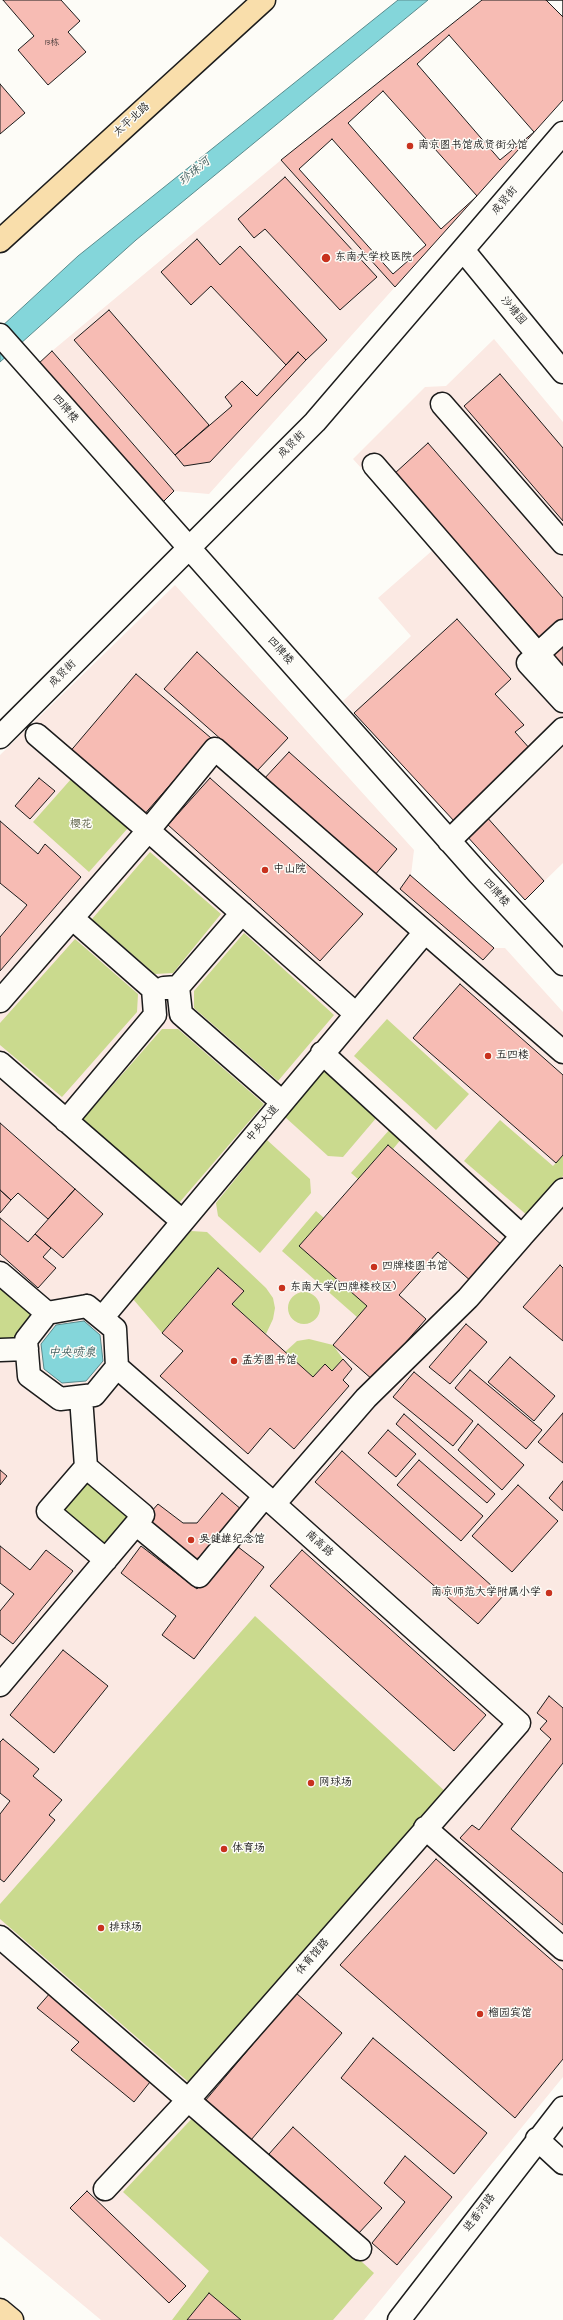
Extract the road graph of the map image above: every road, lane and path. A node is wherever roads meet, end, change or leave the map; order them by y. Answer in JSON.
{"nodes":[{"id":1,"x":264,"y":0,"type":"edge"},
{"id":2,"x":563,"y":133,"type":"edge"},
{"id":3,"x":0,"y":241,"type":"edge"},
{"id":4,"x":462,"y":250,"type":"junction"},
{"id":5,"x":0,"y":335,"type":"edge"},
{"id":6,"x":563,"y":372,"type":"edge"},
{"id":7,"x":442,"y":404,"type":"dead end"},
{"id":8,"x":374,"y":465,"type":"dead end"},
{"id":9,"x":563,"y":543,"type":"edge"},
{"id":10,"x":189,"y":549,"type":"junction"},
{"id":11,"x":563,"y":631,"type":"edge"},
{"id":12,"x":537,"y":654,"type":"junction"},
{"id":13,"x":563,"y":683,"type":"edge"},
{"id":14,"x":563,"y":701,"type":"edge"},
{"id":15,"x":563,"y":729,"type":"edge"},
{"id":16,"x":1,"y":735,"type":"edge"},
{"id":17,"x":37,"y":735,"type":"dead end"},
{"id":18,"x":149,"y":830,"type":"junction"},
{"id":19,"x":449,"y":841,"type":"junction"},
{"id":20,"x":242,"y":913,"type":"junction"},
{"id":21,"x":72,"y":918,"type":"junction"},
{"id":22,"x":425,"y":932,"type":"junction"},
{"id":23,"x":561,"y":958,"type":"edge"},
{"id":24,"x":178,"y":987,"type":"junction"},
{"id":25,"x":153,"y":989,"type":"junction"},
{"id":26,"x":0,"y":1001,"type":"edge"},
{"id":27,"x":181,"y":1014,"type":"junction"},
{"id":28,"x":356,"y":1014,"type":"junction"},
{"id":29,"x":154,"y":1015,"type":"junction"},
{"id":30,"x":563,"y":1052,"type":"edge"},
{"id":31,"x":322,"y":1053,"type":"junction"},
{"id":32,"x":0,"y":1063,"type":"edge"},
{"id":33,"x":282,"y":1102,"type":"junction"},
{"id":34,"x":66,"y":1121,"type":"junction"},
{"id":35,"x":563,"y":1190,"type":"edge"},
{"id":36,"x":182,"y":1221,"type":"junction"},
{"id":37,"x":522,"y":1236,"type":"junction"},
{"id":38,"x":0,"y":1273,"type":"edge"},
{"id":39,"x":47,"y":1313,"type":"junction"},
{"id":40,"x":102,"y":1318,"type":"junction"},
{"id":41,"x":27,"y":1349,"type":"junction"},
{"id":42,"x":0,"y":1350,"type":"edge"},
{"id":43,"x":117,"y":1367,"type":"junction"},
{"id":44,"x":81,"y":1397,"type":"junction"},
{"id":45,"x":86,"y":1467,"type":"junction"},
{"id":46,"x":269,"y":1501,"type":"junction"},
{"id":47,"x":136,"y":1524,"type":"junction"},
{"id":48,"x":106,"y":1560,"type":"junction"},
{"id":49,"x":0,"y":1685,"type":"edge"},
{"id":50,"x":519,"y":1723,"type":"joint"},
{"id":51,"x":425,"y":1828,"type":"junction"},
{"id":52,"x":0,"y":1937,"type":"edge"},
{"id":53,"x":563,"y":1950,"type":"edge"},
{"id":54,"x":189,"y":2099,"type":"junction"},
{"id":55,"x":563,"y":2108,"type":"edge"},
{"id":56,"x":537,"y":2139,"type":"junction"},
{"id":57,"x":563,"y":2163,"type":"edge"},
{"id":58,"x":105,"y":2189,"type":"dead end"},
{"id":59,"x":360,"y":2249,"type":"dead end"},
{"id":60,"x":0,"y":2310,"type":"edge"},
{"id":61,"x":12,"y":2320,"type":"edge"},
{"id":62,"x":399,"y":2320,"type":"edge"}],
"edges":[{"from":1,"to":3,"type":"main road","name":"太平北路"},
{"from":2,"to":4,"type":"street","name":"成贤街"},
{"from":4,"to":6,"type":"street","name":"沙塘园"},
{"from":4,"to":10,"type":"street","name":"成贤街"},
{"from":5,"to":10,"type":"street","name":"四牌楼"},
{"from":7,"to":9,"type":"street"},
{"from":8,"to":12,"type":"street"},
{"from":10,"to":16,"type":"street","name":"成贤街"},
{"from":10,"to":19,"type":"street","name":"四牌楼"},
{"from":11,"to":12,"type":"street"},
{"from":12,"to":13,"type":"street"},
{"from":12,"to":14,"type":"street"},
{"from":15,"to":19,"type":"street"},
{"from":17,"to":18,"type":"street"},
{"from":18,"to":20,"type":"street"},
{"from":18,"to":21,"type":"street"},
{"from":18,"to":22,"type":"street"},
{"from":19,"to":23,"type":"street","name":"四牌楼"},
{"from":20,"to":24,"type":"street"},
{"from":20,"to":28,"type":"street"},
{"from":21,"to":25,"type":"street"},
{"from":21,"to":26,"type":"street"},
{"from":22,"to":28,"type":"street","name":"中央大道"},
{"from":22,"to":30,"type":"street"},
{"from":24,"to":25,"type":"street"},
{"from":24,"to":27,"type":"street"},
{"from":25,"to":29,"type":"street"},
{"from":27,"to":29,"type":"street"},
{"from":27,"to":33,"type":"street"},
{"from":28,"to":31,"type":"street","name":"中央大道"},
{"from":29,"to":34,"type":"street"},
{"from":31,"to":33,"type":"street","name":"中央大道"},
{"from":31,"to":37,"type":"street"},
{"from":32,"to":34,"type":"street"},
{"from":33,"to":36,"type":"street","name":"中央大道"},
{"from":34,"to":36,"type":"street"},
{"from":35,"to":37,"type":"street"},
{"from":36,"to":40,"type":"street","name":"中央大道"},
{"from":37,"to":46,"type":"street"},
{"from":38,"to":39,"type":"street"},
{"from":39,"to":40,"type":"street"},
{"from":39,"to":41,"type":"street"},
{"from":40,"to":43,"type":"street"},
{"from":41,"to":42,"type":"street"},
{"from":41,"to":44,"type":"street"},
{"from":43,"to":44,"type":"street"},
{"from":43,"to":46,"type":"street","name":"南高路"},
{"from":44,"to":45,"type":"street"},
{"from":45,"to":47,"type":"street"},
{"from":45,"to":48,"type":"street"},
{"from":46,"to":47,"type":"street"},
{"from":46,"to":50,"type":"street","name":"南高路"},
{"from":47,"to":48,"type":"street"},
{"from":48,"to":49,"type":"street"},
{"from":50,"to":51,"type":"street","name":"体育馆路"},
{"from":51,"to":53,"type":"street"},
{"from":51,"to":54,"type":"street","name":"体育馆路"},
{"from":52,"to":54,"type":"street"},
{"from":54,"to":58,"type":"street","name":"体育馆路"},
{"from":54,"to":59,"type":"street"},
{"from":55,"to":56,"type":"street","name":"进香河路"},
{"from":56,"to":57,"type":"street"},
{"from":56,"to":62,"type":"street","name":"进香河路"},
{"from":60,"to":61,"type":"main road"}]}
